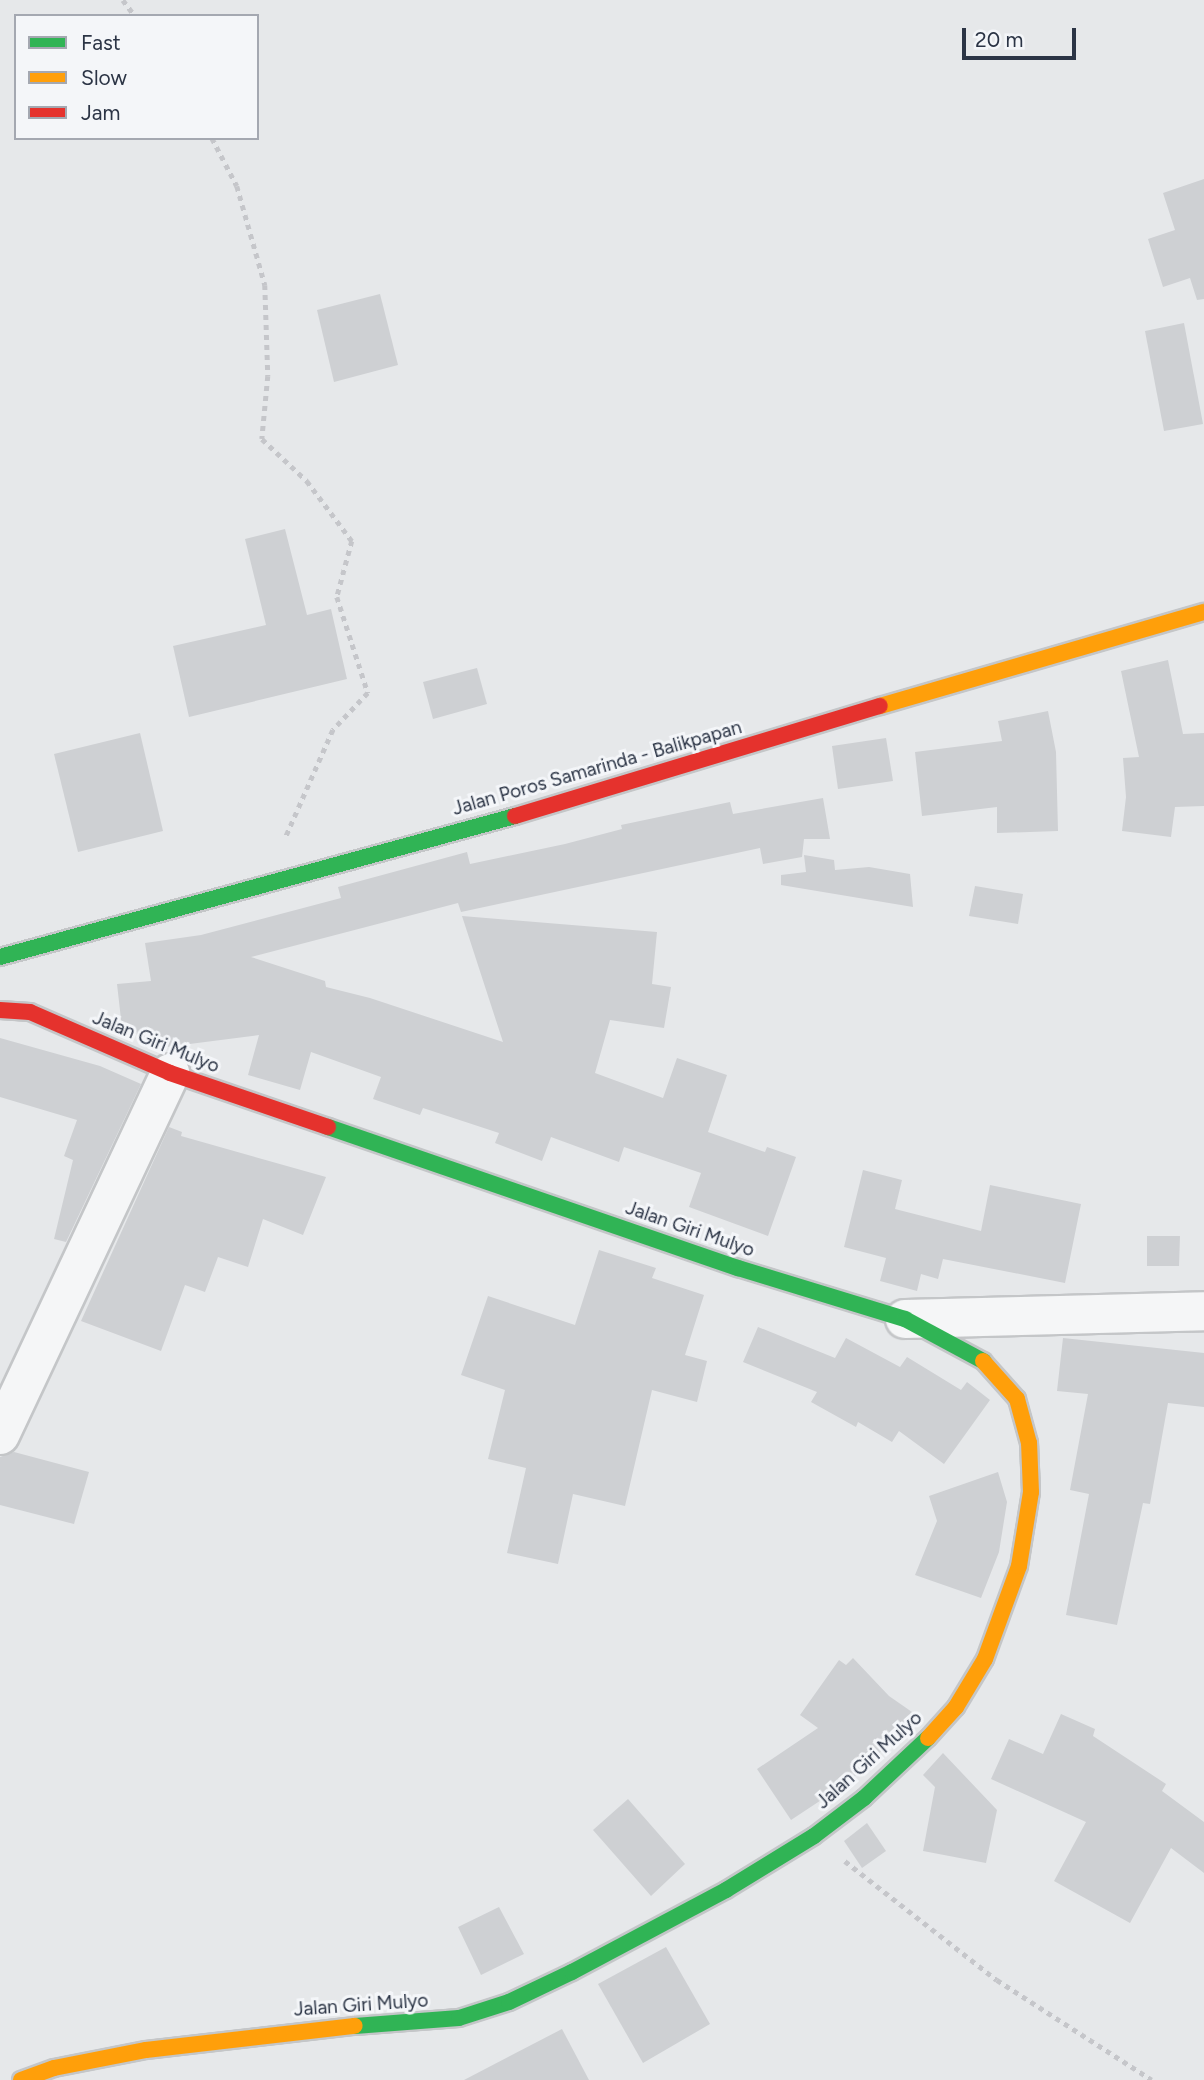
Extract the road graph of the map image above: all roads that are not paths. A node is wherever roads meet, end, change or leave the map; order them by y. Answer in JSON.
{"nodes":[{"id":1,"x":1204,"y":612,"type":"edge"},
{"id":2,"x":0,"y":957,"type":"edge"},
{"id":3,"x":0,"y":1010,"type":"edge"},
{"id":4,"x":170,"y":1073,"type":"junction"},
{"id":5,"x":1204,"y":1311,"type":"edge"},
{"id":6,"x":905,"y":1319,"type":"junction"},
{"id":7,"x":0,"y":1435,"type":"edge"},
{"id":8,"x":21,"y":2080,"type":"edge"}],
"edges":[{"from":1,"to":2,"type":"main road","name":"Jalan Poros Samarinda - Balikpapan"},
{"from":3,"to":4,"type":"main road","name":"Jalan Giri Mulyo"},
{"from":4,"to":6,"type":"main road","name":"Jalan Giri Mulyo"},
{"from":4,"to":7,"type":"street"},
{"from":5,"to":6,"type":"street"},
{"from":6,"to":8,"type":"main road","name":"Jalan Giri Mulyo"}]}
